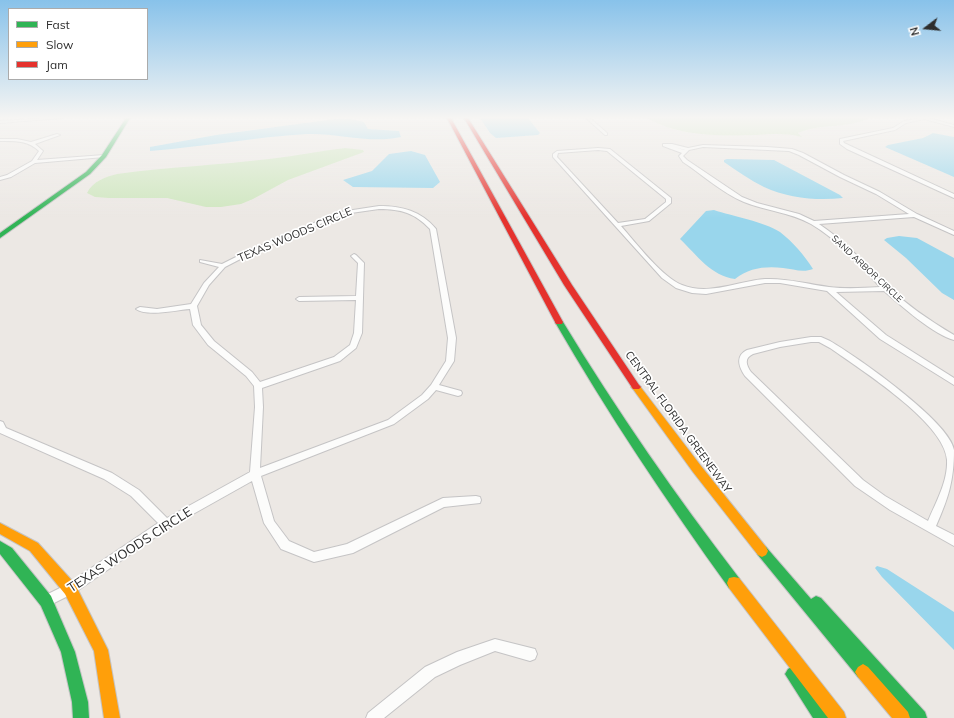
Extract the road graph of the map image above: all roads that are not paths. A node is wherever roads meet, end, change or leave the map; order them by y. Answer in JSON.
{"nodes":[{"id":1,"x":41,"y":152,"type":"edge"},
{"id":2,"x":107,"y":152,"type":"edge"},
{"id":3,"x":467,"y":152,"type":"edge"},
{"id":4,"x":487,"y":152,"type":"edge"},
{"id":5,"x":564,"y":152,"type":"edge"},
{"id":6,"x":610,"y":152,"type":"edge"},
{"id":7,"x":685,"y":152,"type":"edge"},
{"id":8,"x":795,"y":152,"type":"edge"},
{"id":9,"x":857,"y":152,"type":"edge"},
{"id":10,"x":104,"y":156,"type":"junction"},
{"id":11,"x":34,"y":162,"type":"junction"},
{"id":12,"x":9,"y":176,"type":"junction"},
{"id":13,"x":16,"y":177,"type":"dead end"},
{"id":14,"x":0,"y":179,"type":"edge"},
{"id":15,"x":954,"y":196,"type":"edge"},
{"id":16,"x":915,"y":214,"type":"junction"},
{"id":17,"x":813,"y":223,"type":"junction"},
{"id":18,"x":617,"y":225,"type":"junction"},
{"id":19,"x":954,"y":233,"type":"edge"},
{"id":20,"x":0,"y":236,"type":"edge"},
{"id":21,"x":354,"y":256,"type":"dead end"},
{"id":22,"x":202,"y":261,"type":"dead end"},
{"id":23,"x":223,"y":266,"type":"junction"},
{"id":24,"x":886,"y":288,"type":"junction"},
{"id":25,"x":830,"y":290,"type":"junction"},
{"id":26,"x":360,"y":298,"type":"junction"},
{"id":27,"x":299,"y":299,"type":"dead end"},
{"id":28,"x":194,"y":306,"type":"junction"},
{"id":29,"x":140,"y":309,"type":"dead end"},
{"id":30,"x":954,"y":338,"type":"edge"},
{"id":31,"x":954,"y":382,"type":"edge"},
{"id":32,"x":258,"y":386,"type":"junction"},
{"id":33,"x":434,"y":387,"type":"junction"},
{"id":34,"x":458,"y":393,"type":"dead end"},
{"id":35,"x":0,"y":424,"type":"edge"},
{"id":36,"x":664,"y":428,"type":"junction"},
{"id":37,"x":255,"y":474,"type":"junction"},
{"id":38,"x":476,"y":500,"type":"dead end"},
{"id":39,"x":166,"y":524,"type":"junction"},
{"id":40,"x":0,"y":528,"type":"edge"},
{"id":41,"x":930,"y":528,"type":"junction"},
{"id":42,"x":954,"y":541,"type":"edge"},
{"id":43,"x":0,"y":547,"type":"edge"},
{"id":44,"x":721,"y":566,"type":"junction"},
{"id":45,"x":70,"y":589,"type":"junction"},
{"id":46,"x":46,"y":601,"type":"junction"},
{"id":47,"x":530,"y":654,"type":"dead end"},
{"id":48,"x":81,"y":718,"type":"edge"},
{"id":49,"x":112,"y":718,"type":"edge"},
{"id":50,"x":373,"y":718,"type":"edge"},
{"id":51,"x":822,"y":718,"type":"edge"},
{"id":52,"x":838,"y":718,"type":"edge"},
{"id":53,"x":902,"y":718,"type":"edge"},
{"id":54,"x":919,"y":718,"type":"edge"}],
"edges":[{"from":1,"to":11,"type":"street"},
{"from":2,"to":10,"type":"main road"},
{"from":3,"to":44,"type":"main road"},
{"from":4,"to":36,"type":"main road","name":"CENTRAL FLORIDA GREENEWAY"},
{"from":5,"to":18,"type":"street"},
{"from":6,"to":18,"type":"street"},
{"from":7,"to":17,"type":"street","name":"SAND ARBOR CIRCLE"},
{"from":8,"to":16,"type":"street","name":"SAND ARBOR CIRCLE"},
{"from":9,"to":15,"type":"street"},
{"from":10,"to":11,"type":"street"},
{"from":10,"to":20,"type":"main road"},
{"from":11,"to":12,"type":"street"},
{"from":12,"to":13,"type":"street"},
{"from":12,"to":14,"type":"street"},
{"from":16,"to":17,"type":"street"},
{"from":16,"to":19,"type":"street","name":"SAND ARBOR CIRCLE"},
{"from":17,"to":24,"type":"street","name":"SAND ARBOR CIRCLE"},
{"from":18,"to":25,"type":"street"},
{"from":21,"to":26,"type":"street"},
{"from":22,"to":23,"type":"street"},
{"from":23,"to":28,"type":"street","name":"TEXAS WOODS CIRCLE"},
{"from":23,"to":33,"type":"street","name":"TEXAS WOODS CIRCLE"},
{"from":24,"to":25,"type":"street"},
{"from":24,"to":30,"type":"street","name":"SAND ARBOR CIRCLE"},
{"from":25,"to":31,"type":"street"},
{"from":26,"to":27,"type":"street"},
{"from":26,"to":32,"type":"street"},
{"from":28,"to":29,"type":"street"},
{"from":28,"to":32,"type":"street"},
{"from":32,"to":37,"type":"street"},
{"from":33,"to":34,"type":"street"},
{"from":33,"to":37,"type":"street","name":"TEXAS WOODS CIRCLE"},
{"from":35,"to":39,"type":"street"},
{"from":36,"to":53,"type":"main road","name":"CENTRAL FLORIDA GREENEWAY"},
{"from":36,"to":54,"type":"main road"},
{"from":37,"to":38,"type":"street"},
{"from":37,"to":39,"type":"street","name":"TEXAS WOODS CIRCLE"},
{"from":39,"to":45,"type":"street","name":"TEXAS WOODS CIRCLE"},
{"from":40,"to":45,"type":"main road"},
{"from":41,"to":41,"type":"street"},
{"from":41,"to":42,"type":"street"},
{"from":43,"to":46,"type":"main road"},
{"from":44,"to":51,"type":"main road"},
{"from":44,"to":52,"type":"main road"},
{"from":45,"to":46,"type":"street","name":"TEXAS WOODS CIRCLE"},
{"from":45,"to":49,"type":"main road"},
{"from":46,"to":48,"type":"main road"},
{"from":47,"to":50,"type":"street"}]}
